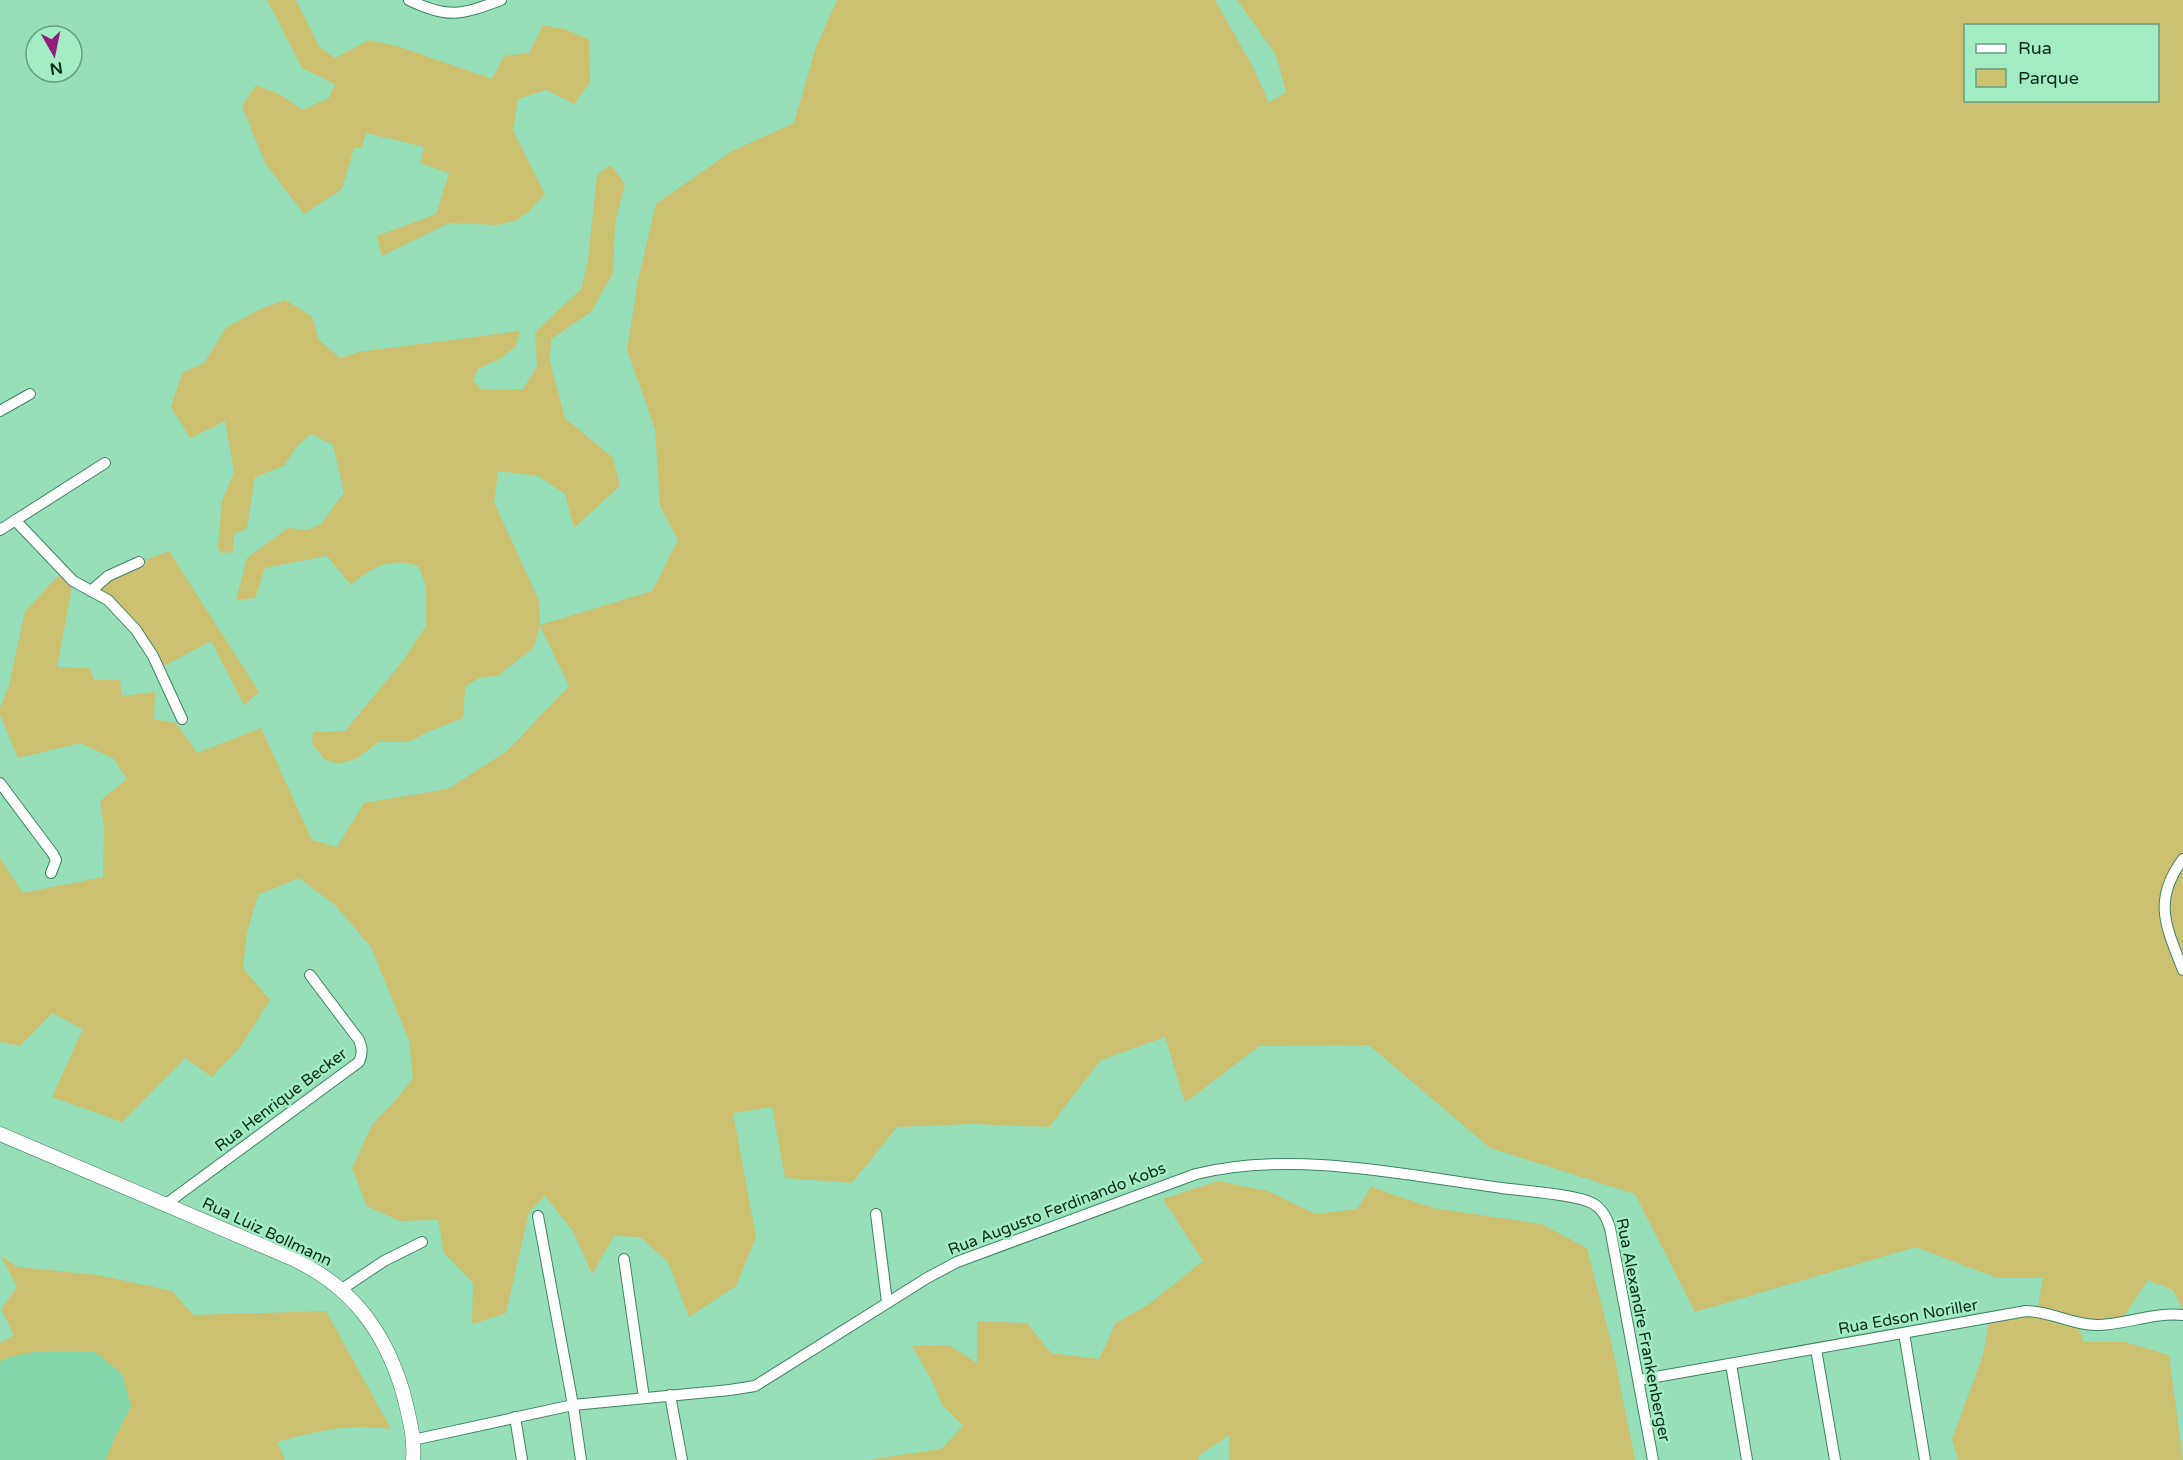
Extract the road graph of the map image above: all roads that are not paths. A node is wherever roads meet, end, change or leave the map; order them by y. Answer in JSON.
{"nodes":[{"id":1,"x":409,"y":0,"type":"edge"},
{"id":2,"x":501,"y":0,"type":"edge"},
{"id":3,"x":30,"y":394,"type":"dead end"},
{"id":4,"x":0,"y":411,"type":"edge"},
{"id":5,"x":105,"y":463,"type":"dead end"},
{"id":6,"x":15,"y":520,"type":"junction"},
{"id":7,"x":0,"y":530,"type":"edge"},
{"id":8,"x":139,"y":562,"type":"dead end"},
{"id":9,"x":91,"y":591,"type":"junction"},
{"id":10,"x":182,"y":719,"type":"dead end"},
{"id":11,"x":0,"y":783,"type":"edge"},
{"id":12,"x":2183,"y":859,"type":"edge"},
{"id":13,"x":51,"y":873,"type":"dead end"},
{"id":14,"x":2183,"y":970,"type":"edge"},
{"id":15,"x":310,"y":975,"type":"dead end"},
{"id":16,"x":0,"y":1134,"type":"edge"},
{"id":17,"x":166,"y":1204,"type":"junction"},
{"id":18,"x":1599,"y":1208,"type":"joint"},
{"id":19,"x":876,"y":1214,"type":"dead end"},
{"id":20,"x":538,"y":1216,"type":"dead end"},
{"id":21,"x":422,"y":1242,"type":"dead end"},
{"id":22,"x":624,"y":1259,"type":"dead end"},
{"id":23,"x":342,"y":1289,"type":"junction"},
{"id":24,"x":887,"y":1302,"type":"junction"},
{"id":25,"x":2183,"y":1315,"type":"edge"},
{"id":26,"x":1904,"y":1333,"type":"junction"},
{"id":27,"x":1816,"y":1349,"type":"junction"},
{"id":28,"x":1731,"y":1364,"type":"junction"},
{"id":29,"x":1639,"y":1380,"type":"junction"},
{"id":30,"x":670,"y":1395,"type":"junction"},
{"id":31,"x":644,"y":1398,"type":"junction"},
{"id":32,"x":573,"y":1405,"type":"junction"},
{"id":33,"x":515,"y":1417,"type":"junction"},
{"id":34,"x":413,"y":1440,"type":"junction"},
{"id":35,"x":413,"y":1460,"type":"edge"},
{"id":36,"x":522,"y":1460,"type":"edge"},
{"id":37,"x":581,"y":1460,"type":"edge"},
{"id":38,"x":682,"y":1460,"type":"edge"},
{"id":39,"x":1653,"y":1460,"type":"edge"},
{"id":40,"x":1747,"y":1460,"type":"edge"},
{"id":41,"x":1835,"y":1460,"type":"edge"},
{"id":42,"x":1925,"y":1460,"type":"edge"}],
"edges":[{"from":1,"to":2,"type":"street"},
{"from":3,"to":4,"type":"street"},
{"from":5,"to":6,"type":"street"},
{"from":6,"to":7,"type":"street"},
{"from":6,"to":9,"type":"street"},
{"from":8,"to":9,"type":"street"},
{"from":9,"to":10,"type":"street"},
{"from":11,"to":13,"type":"street"},
{"from":12,"to":14,"type":"street"},
{"from":15,"to":17,"type":"street","name":"Rua Henrique Becker"},
{"from":16,"to":17,"type":"main road","name":"Rua Luiz Bollmann"},
{"from":17,"to":23,"type":"main road","name":"Rua Luiz Bollmann"},
{"from":18,"to":24,"type":"street","name":"Rua Augusto Ferdinando Kobs"},
{"from":18,"to":29,"type":"street","name":"Rua Alexandre Frankenberger"},
{"from":19,"to":24,"type":"street"},
{"from":20,"to":32,"type":"street"},
{"from":21,"to":23,"type":"street"},
{"from":22,"to":31,"type":"street"},
{"from":23,"to":34,"type":"main road","name":"Rua Luiz Bollmann"},
{"from":24,"to":30,"type":"street","name":"Rua Augusto Ferdinando Kobs"},
{"from":25,"to":26,"type":"street","name":"Rua Edson Noriller"},
{"from":26,"to":27,"type":"street","name":"Rua Edson Noriller"},
{"from":26,"to":42,"type":"street"},
{"from":27,"to":28,"type":"street","name":"Rua Edson Noriller"},
{"from":27,"to":41,"type":"street"},
{"from":28,"to":29,"type":"street","name":"Rua Edson Noriller"},
{"from":28,"to":40,"type":"street"},
{"from":29,"to":39,"type":"street","name":"Rua Alexandre Frankenberger"},
{"from":30,"to":31,"type":"street","name":"Rua Augusto Ferdinando Kobs"},
{"from":30,"to":38,"type":"street"},
{"from":31,"to":32,"type":"street","name":"Rua Augusto Ferdinando Kobs"},
{"from":32,"to":33,"type":"street","name":"Rua Augusto Ferdinando Kobs"},
{"from":32,"to":37,"type":"street"},
{"from":33,"to":34,"type":"street","name":"Rua Augusto Ferdinando Kobs"},
{"from":33,"to":36,"type":"street"},
{"from":34,"to":35,"type":"main road","name":"Rua Luiz Bollmann"}]}
